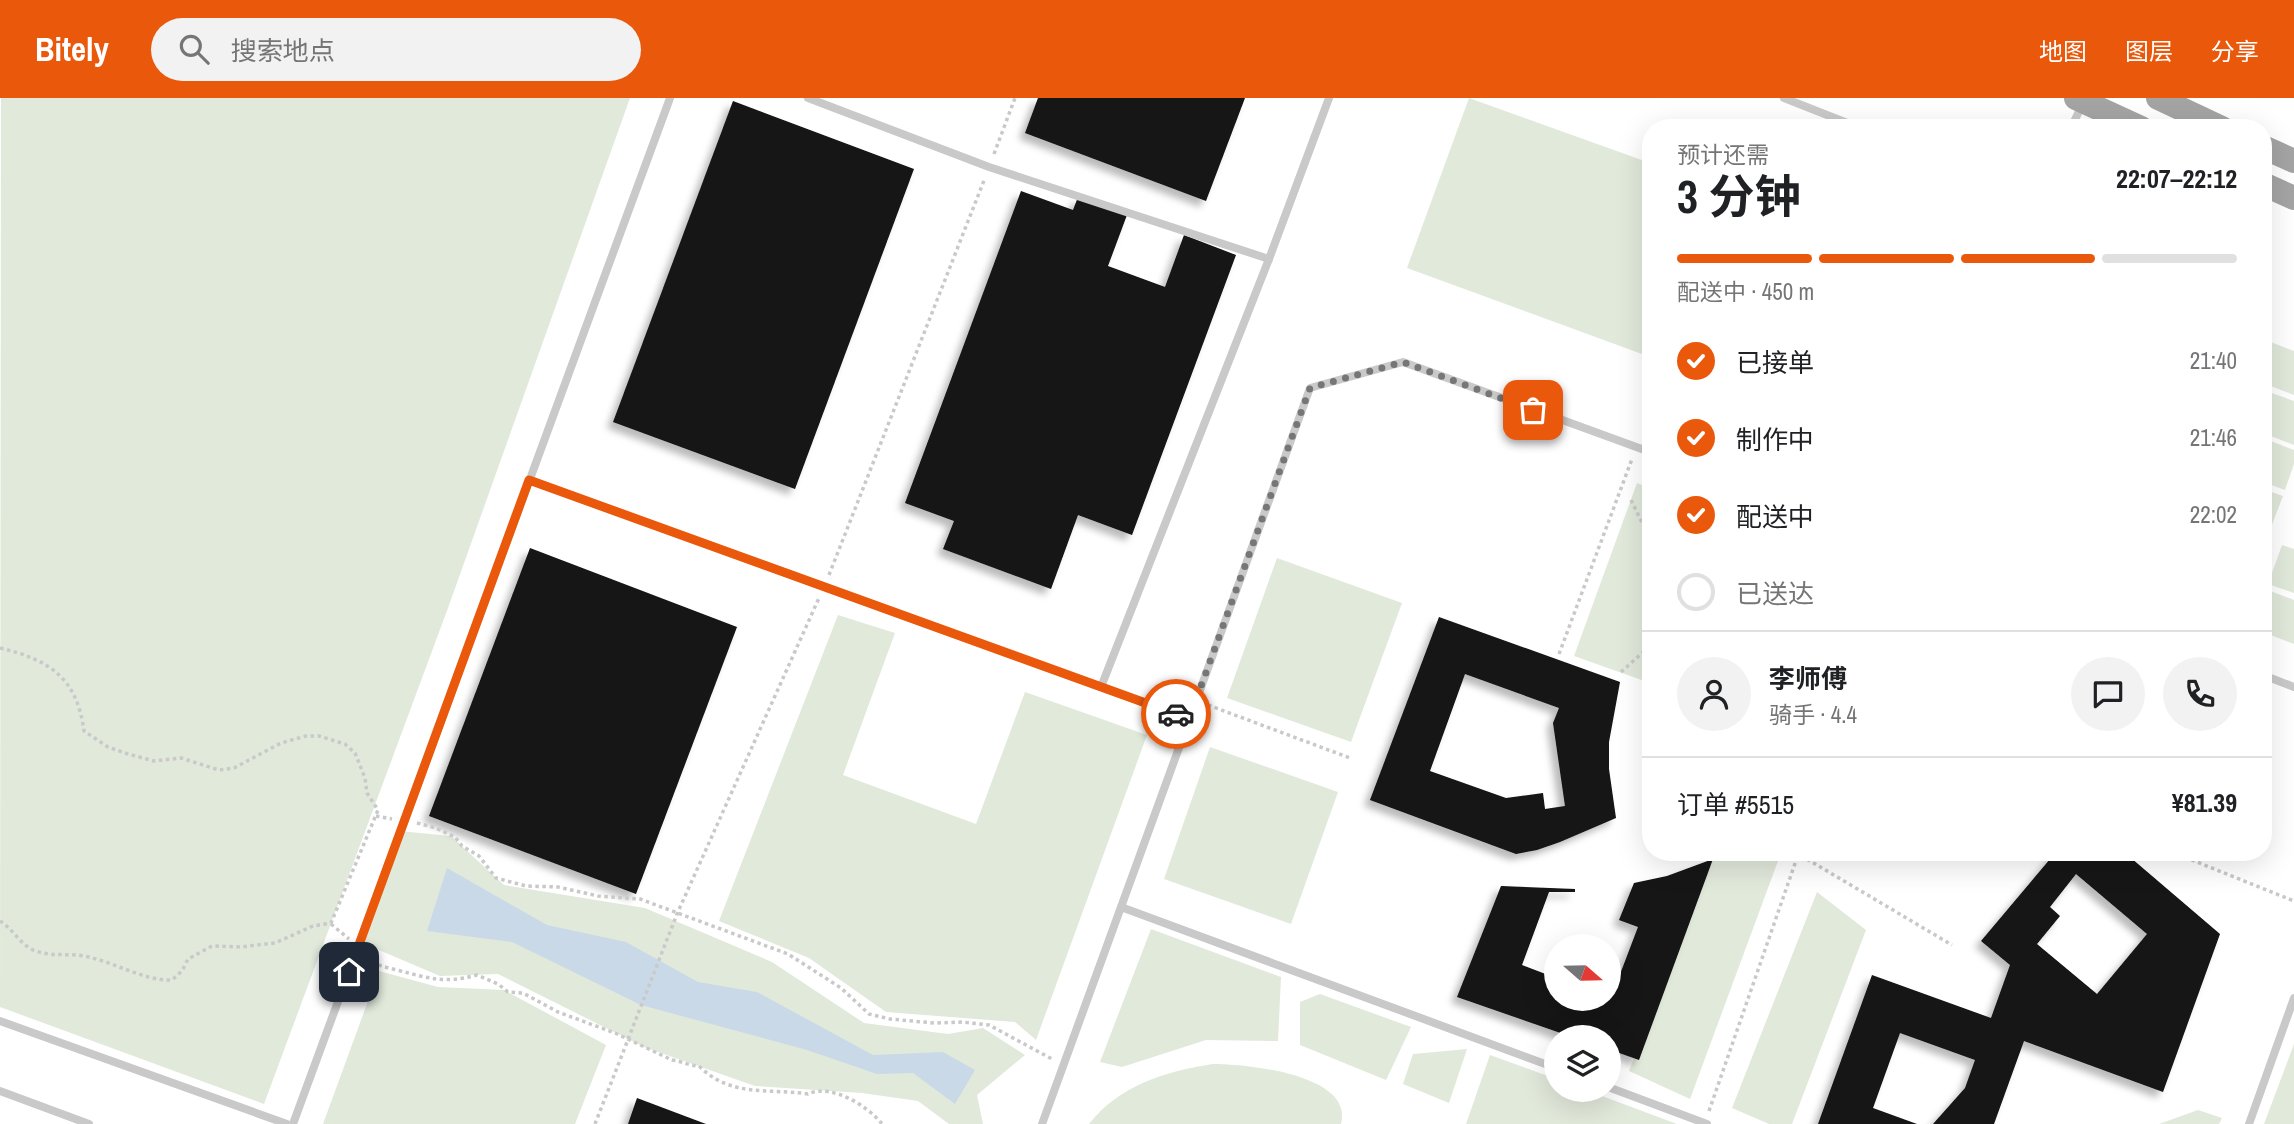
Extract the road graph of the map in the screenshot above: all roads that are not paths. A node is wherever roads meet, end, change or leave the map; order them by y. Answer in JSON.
{"nodes":[{"id":1,"x":670,"y":98,"type":"edge"},
{"id":2,"x":808,"y":98,"type":"edge"},
{"id":3,"x":1329,"y":98,"type":"edge"},
{"id":4,"x":1784,"y":98,"type":"edge"},
{"id":5,"x":2158,"y":98,"type":"edge"},
{"id":6,"x":2080,"y":100,"type":"edge"},
{"id":7,"x":1837,"y":119,"type":"edge"},
{"id":8,"x":2074,"y":119,"type":"edge"},
{"id":9,"x":2121,"y":119,"type":"edge"},
{"id":10,"x":2203,"y":119,"type":"edge"},
{"id":11,"x":2272,"y":150,"type":"edge"},
{"id":12,"x":2294,"y":161,"type":"edge"},
{"id":13,"x":2272,"y":188,"type":"edge"},
{"id":14,"x":2294,"y":198,"type":"edge"},
{"id":15,"x":1269,"y":259,"type":"junction"},
{"id":16,"x":1642,"y":449,"type":"edge"},
{"id":17,"x":529,"y":480,"type":"junction"},
{"id":18,"x":2272,"y":678,"type":"edge"},
{"id":19,"x":1101,"y":687,"type":"junction"},
{"id":20,"x":2294,"y":687,"type":"edge"},
{"id":21,"x":1189,"y":719,"type":"junction"},
{"id":22,"x":1121,"y":907,"type":"junction"},
{"id":23,"x":2294,"y":998,"type":"edge"},
{"id":24,"x":0,"y":1021,"type":"edge"},
{"id":25,"x":1544,"y":1064,"type":"edge"},
{"id":26,"x":0,"y":1091,"type":"edge"},
{"id":27,"x":1621,"y":1092,"type":"edge"},
{"id":28,"x":89,"y":1124,"type":"edge"},
{"id":29,"x":287,"y":1124,"type":"edge"},
{"id":30,"x":293,"y":1124,"type":"edge"},
{"id":31,"x":1042,"y":1124,"type":"edge"},
{"id":32,"x":1706,"y":1124,"type":"edge"},
{"id":33,"x":2249,"y":1124,"type":"edge"}],
"edges":[{"from":1,"to":17,"type":"lane"},
{"from":2,"to":15,"type":"lane"},
{"from":3,"to":15,"type":"lane"},
{"from":4,"to":7,"type":"lane"},
{"from":5,"to":10,"type":"main road"},
{"from":6,"to":8,"type":"lane"},
{"from":6,"to":9,"type":"main road"},
{"from":11,"to":12,"type":"main road"},
{"from":13,"to":14,"type":"main road"},
{"from":15,"to":19,"type":"lane"},
{"from":16,"to":21,"type":"lane"},
{"from":17,"to":19,"type":"lane"},
{"from":17,"to":30,"type":"lane"},
{"from":18,"to":20,"type":"lane"},
{"from":19,"to":21,"type":"lane"},
{"from":21,"to":22,"type":"lane"},
{"from":22,"to":25,"type":"lane"},
{"from":22,"to":31,"type":"lane"},
{"from":23,"to":33,"type":"lane"},
{"from":24,"to":29,"type":"lane"},
{"from":26,"to":28,"type":"lane"},
{"from":27,"to":32,"type":"lane"}]}
